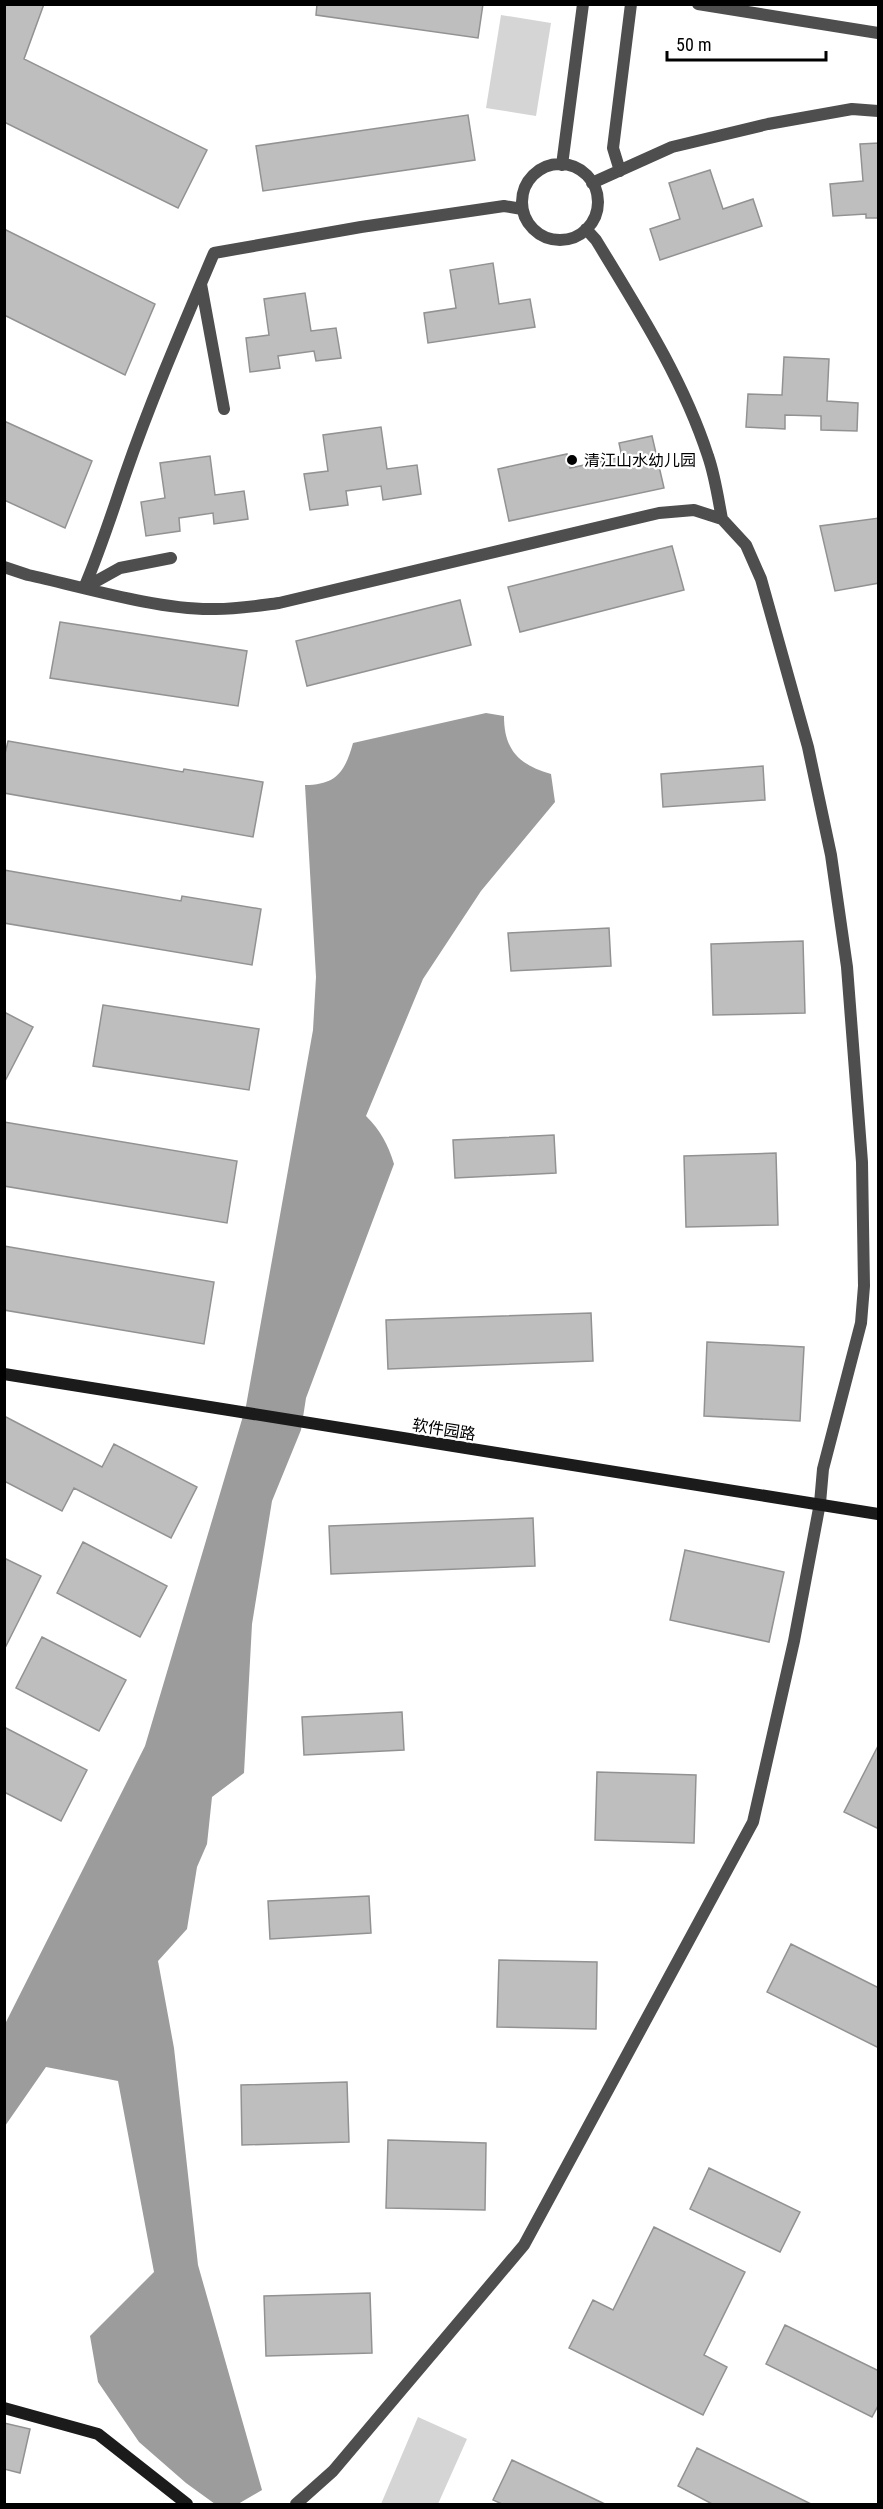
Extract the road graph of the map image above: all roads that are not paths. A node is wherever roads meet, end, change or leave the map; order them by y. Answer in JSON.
{"nodes":[{"id":1,"x":583,"y":4,"type":"edge"},
{"id":2,"x":631,"y":4,"type":"edge"},
{"id":3,"x":698,"y":4,"type":"edge"},
{"id":4,"x":879,"y":33,"type":"edge"},
{"id":5,"x":879,"y":111,"type":"edge"},
{"id":6,"x":562,"y":165,"type":"junction"},
{"id":7,"x":620,"y":171,"type":"junction"},
{"id":8,"x":592,"y":183,"type":"junction"},
{"id":9,"x":522,"y":209,"type":"junction"},
{"id":10,"x":586,"y":230,"type":"junction"},
{"id":11,"x":201,"y":284,"type":"junction"},
{"id":12,"x":224,"y":409,"type":"dead end"},
{"id":13,"x":722,"y":519,"type":"junction"},
{"id":14,"x":171,"y":558,"type":"dead end"},
{"id":15,"x":4,"y":567,"type":"edge"},
{"id":16,"x":84,"y":588,"type":"junction"},
{"id":17,"x":4,"y":1374,"type":"edge"},
{"id":18,"x":819,"y":1503,"type":"junction"},
{"id":19,"x":879,"y":1514,"type":"edge"},
{"id":20,"x":4,"y":2408,"type":"edge"},
{"id":21,"x":187,"y":2505,"type":"edge"},
{"id":22,"x":296,"y":2505,"type":"edge"}],
"edges":[{"from":1,"to":6,"type":"street"},
{"from":2,"to":7,"type":"street"},
{"from":3,"to":4,"type":"street"},
{"from":5,"to":7,"type":"street"},
{"from":6,"to":8,"type":"street"},
{"from":6,"to":9,"type":"street"},
{"from":7,"to":8,"type":"street"},
{"from":8,"to":10,"type":"street"},
{"from":9,"to":10,"type":"street"},
{"from":9,"to":11,"type":"street"},
{"from":10,"to":13,"type":"street"},
{"from":11,"to":12,"type":"street"},
{"from":11,"to":16,"type":"street"},
{"from":13,"to":16,"type":"street"},
{"from":13,"to":18,"type":"street"},
{"from":14,"to":16,"type":"street"},
{"from":15,"to":16,"type":"street"},
{"from":17,"to":18,"type":"main road","name":"软件园路"},
{"from":18,"to":19,"type":"main road","name":"软件园路"},
{"from":18,"to":22,"type":"street"},
{"from":20,"to":21,"type":"main road"}]}
